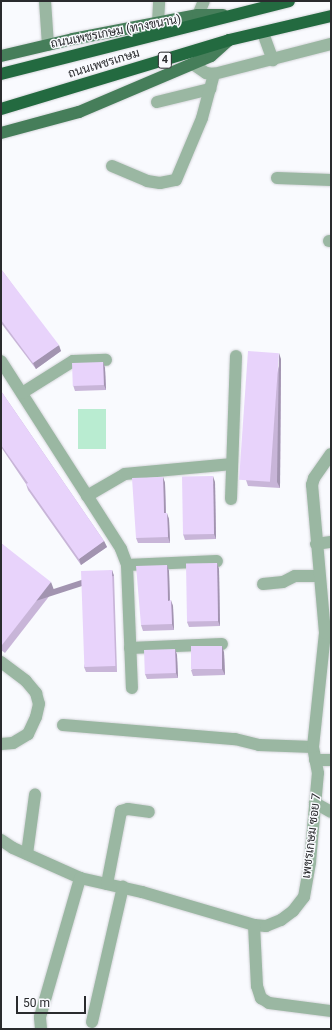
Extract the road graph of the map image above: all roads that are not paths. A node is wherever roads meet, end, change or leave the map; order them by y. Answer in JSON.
{"nodes":[{"id":1,"x":45,"y":1,"type":"edge"},
{"id":2,"x":159,"y":1,"type":"edge"},
{"id":3,"x":204,"y":1,"type":"edge"},
{"id":4,"x":289,"y":1,"type":"edge"},
{"id":5,"x":198,"y":15,"type":"junction"},
{"id":6,"x":232,"y":15,"type":"junction"},
{"id":7,"x":331,"y":16,"type":"edge"},
{"id":8,"x":158,"y":23,"type":"junction"},
{"id":9,"x":262,"y":33,"type":"junction"},
{"id":10,"x":229,"y":40,"type":"junction"},
{"id":11,"x":331,"y":44,"type":"edge"},
{"id":12,"x":48,"y":45,"type":"junction"},
{"id":13,"x":1,"y":56,"type":"edge"},
{"id":14,"x":273,"y":60,"type":"junction"},
{"id":15,"x":193,"y":64,"type":"junction"},
{"id":16,"x":1,"y":74,"type":"edge"},
{"id":17,"x":214,"y":74,"type":"junction"},
{"id":18,"x":210,"y":89,"type":"junction"},
{"id":19,"x":157,"y":102,"type":"dead end"},
{"id":20,"x":1,"y":109,"type":"edge"},
{"id":21,"x":1,"y":133,"type":"edge"},
{"id":22,"x":112,"y":166,"type":"dead end"},
{"id":23,"x":277,"y":178,"type":"dead end"},
{"id":24,"x":331,"y":180,"type":"edge"},
{"id":25,"x":236,"y":356,"type":"dead end"},
{"id":26,"x":106,"y":360,"type":"dead end"},
{"id":27,"x":1,"y":361,"type":"edge"},
{"id":28,"x":22,"y":393,"type":"junction"},
{"id":29,"x":331,"y":454,"type":"edge"},
{"id":30,"x":232,"y":464,"type":"junction"},
{"id":31,"x":87,"y":496,"type":"junction"},
{"id":32,"x":231,"y":499,"type":"dead end"},
{"id":33,"x":331,"y":542,"type":"edge"},
{"id":34,"x":316,"y":544,"type":"junction"},
{"id":35,"x":217,"y":561,"type":"dead end"},
{"id":36,"x":127,"y":565,"type":"junction"},
{"id":37,"x":319,"y":576,"type":"junction"},
{"id":38,"x":263,"y":584,"type":"dead end"},
{"id":39,"x":328,"y":633,"type":"edge"},
{"id":40,"x":222,"y":644,"type":"dead end"},
{"id":41,"x":130,"y":648,"type":"junction"},
{"id":42,"x":1,"y":662,"type":"edge"},
{"id":43,"x":132,"y":688,"type":"dead end"},
{"id":44,"x":63,"y":725,"type":"dead end"},
{"id":45,"x":1,"y":744,"type":"edge"},
{"id":46,"x":313,"y":747,"type":"junction"},
{"id":47,"x":315,"y":760,"type":"junction"},
{"id":48,"x":331,"y":760,"type":"edge"},
{"id":49,"x":35,"y":795,"type":"dead end"},
{"id":50,"x":315,"y":803,"type":"junction"},
{"id":51,"x":149,"y":812,"type":"dead end"},
{"id":52,"x":331,"y":812,"type":"edge"},
{"id":53,"x":1,"y":840,"type":"edge"},
{"id":54,"x":27,"y":854,"type":"junction"},
{"id":55,"x":80,"y":878,"type":"junction"},
{"id":56,"x":108,"y":884,"type":"junction"},
{"id":57,"x":123,"y":887,"type":"junction"},
{"id":58,"x":254,"y":925,"type":"junction"},
{"id":59,"x":331,"y":1011,"type":"edge"},
{"id":60,"x":92,"y":1022,"type":"dead end"},
{"id":61,"x":41,"y":1029,"type":"edge"}],
"edges":[{"from":1,"to":12,"type":"street"},
{"from":2,"to":8,"type":"street"},
{"from":3,"to":5,"type":"street"},
{"from":4,"to":6,"type":"highway","name":"ถนนเพชรเกษม","number":"4"},
{"from":5,"to":6,"type":"main road","name":"ถนนเพชรเกษม (ทางขนาน)","number":"4"},
{"from":5,"to":8,"type":"main road","name":"ถนนเพชรเกษม (ทางขนาน)","number":"4"},
{"from":6,"to":16,"type":"highway","name":"ถนนเพชรเกษม","number":"4"},
{"from":7,"to":9,"type":"highway","name":"ถนนเพชรเกษม","number":"4"},
{"from":8,"to":12,"type":"main road","name":"ถนนเพชรเกษม (ทางขนาน)","number":"4"},
{"from":9,"to":10,"type":"highway","name":"ถนนเพชรเกษม","number":"4"},
{"from":9,"to":14,"type":"street"},
{"from":10,"to":15,"type":"main road","number":"4"},
{"from":10,"to":20,"type":"highway","name":"ถนนเพชรเกษม","number":"4"},
{"from":11,"to":14,"type":"street"},
{"from":12,"to":13,"type":"main road","name":"ถนนเพชรเกษม (ทางขนาน)","number":"4"},
{"from":14,"to":17,"type":"street"},
{"from":15,"to":17,"type":"street"},
{"from":15,"to":21,"type":"main road","number":"4"},
{"from":17,"to":18,"type":"street"},
{"from":18,"to":19,"type":"street"},
{"from":18,"to":22,"type":"street"},
{"from":23,"to":24,"type":"street"},
{"from":25,"to":30,"type":"street"},
{"from":26,"to":28,"type":"street"},
{"from":27,"to":28,"type":"street"},
{"from":28,"to":31,"type":"street"},
{"from":29,"to":34,"type":"street","name":"เพชรเกษม ซอย 7"},
{"from":30,"to":31,"type":"street"},
{"from":30,"to":32,"type":"street"},
{"from":31,"to":36,"type":"street"},
{"from":33,"to":34,"type":"street"},
{"from":34,"to":37,"type":"street","name":"เพชรเกษม ซอย 7"},
{"from":35,"to":36,"type":"street"},
{"from":36,"to":41,"type":"street"},
{"from":37,"to":38,"type":"street"},
{"from":37,"to":39,"type":"street","name":"เพชรเกษม ซอย 7"},
{"from":39,"to":46,"type":"street","name":"เพชรเกษม ซอย 7"},
{"from":40,"to":41,"type":"street"},
{"from":41,"to":43,"type":"street"},
{"from":42,"to":45,"type":"street"},
{"from":44,"to":46,"type":"street"},
{"from":46,"to":47,"type":"street","name":"เพชรเกษม ซอย 7"},
{"from":47,"to":48,"type":"street"},
{"from":47,"to":50,"type":"street","name":"เพชรเกษม ซอย 7"},
{"from":49,"to":54,"type":"street"},
{"from":50,"to":52,"type":"street"},
{"from":50,"to":58,"type":"street","name":"เพชรเกษม ซอย 7"},
{"from":51,"to":56,"type":"street"},
{"from":53,"to":54,"type":"street","name":"เพชรเกษม ซอย 7"},
{"from":54,"to":55,"type":"street","name":"เพชรเกษม ซอย 7"},
{"from":55,"to":56,"type":"street","name":"เพชรเกษม ซอย 7"},
{"from":55,"to":61,"type":"street"},
{"from":56,"to":57,"type":"street","name":"เพชรเกษม ซอย 7"},
{"from":57,"to":58,"type":"street","name":"เพชรเกษม ซอย 7"},
{"from":57,"to":60,"type":"street"},
{"from":58,"to":59,"type":"street"}]}
